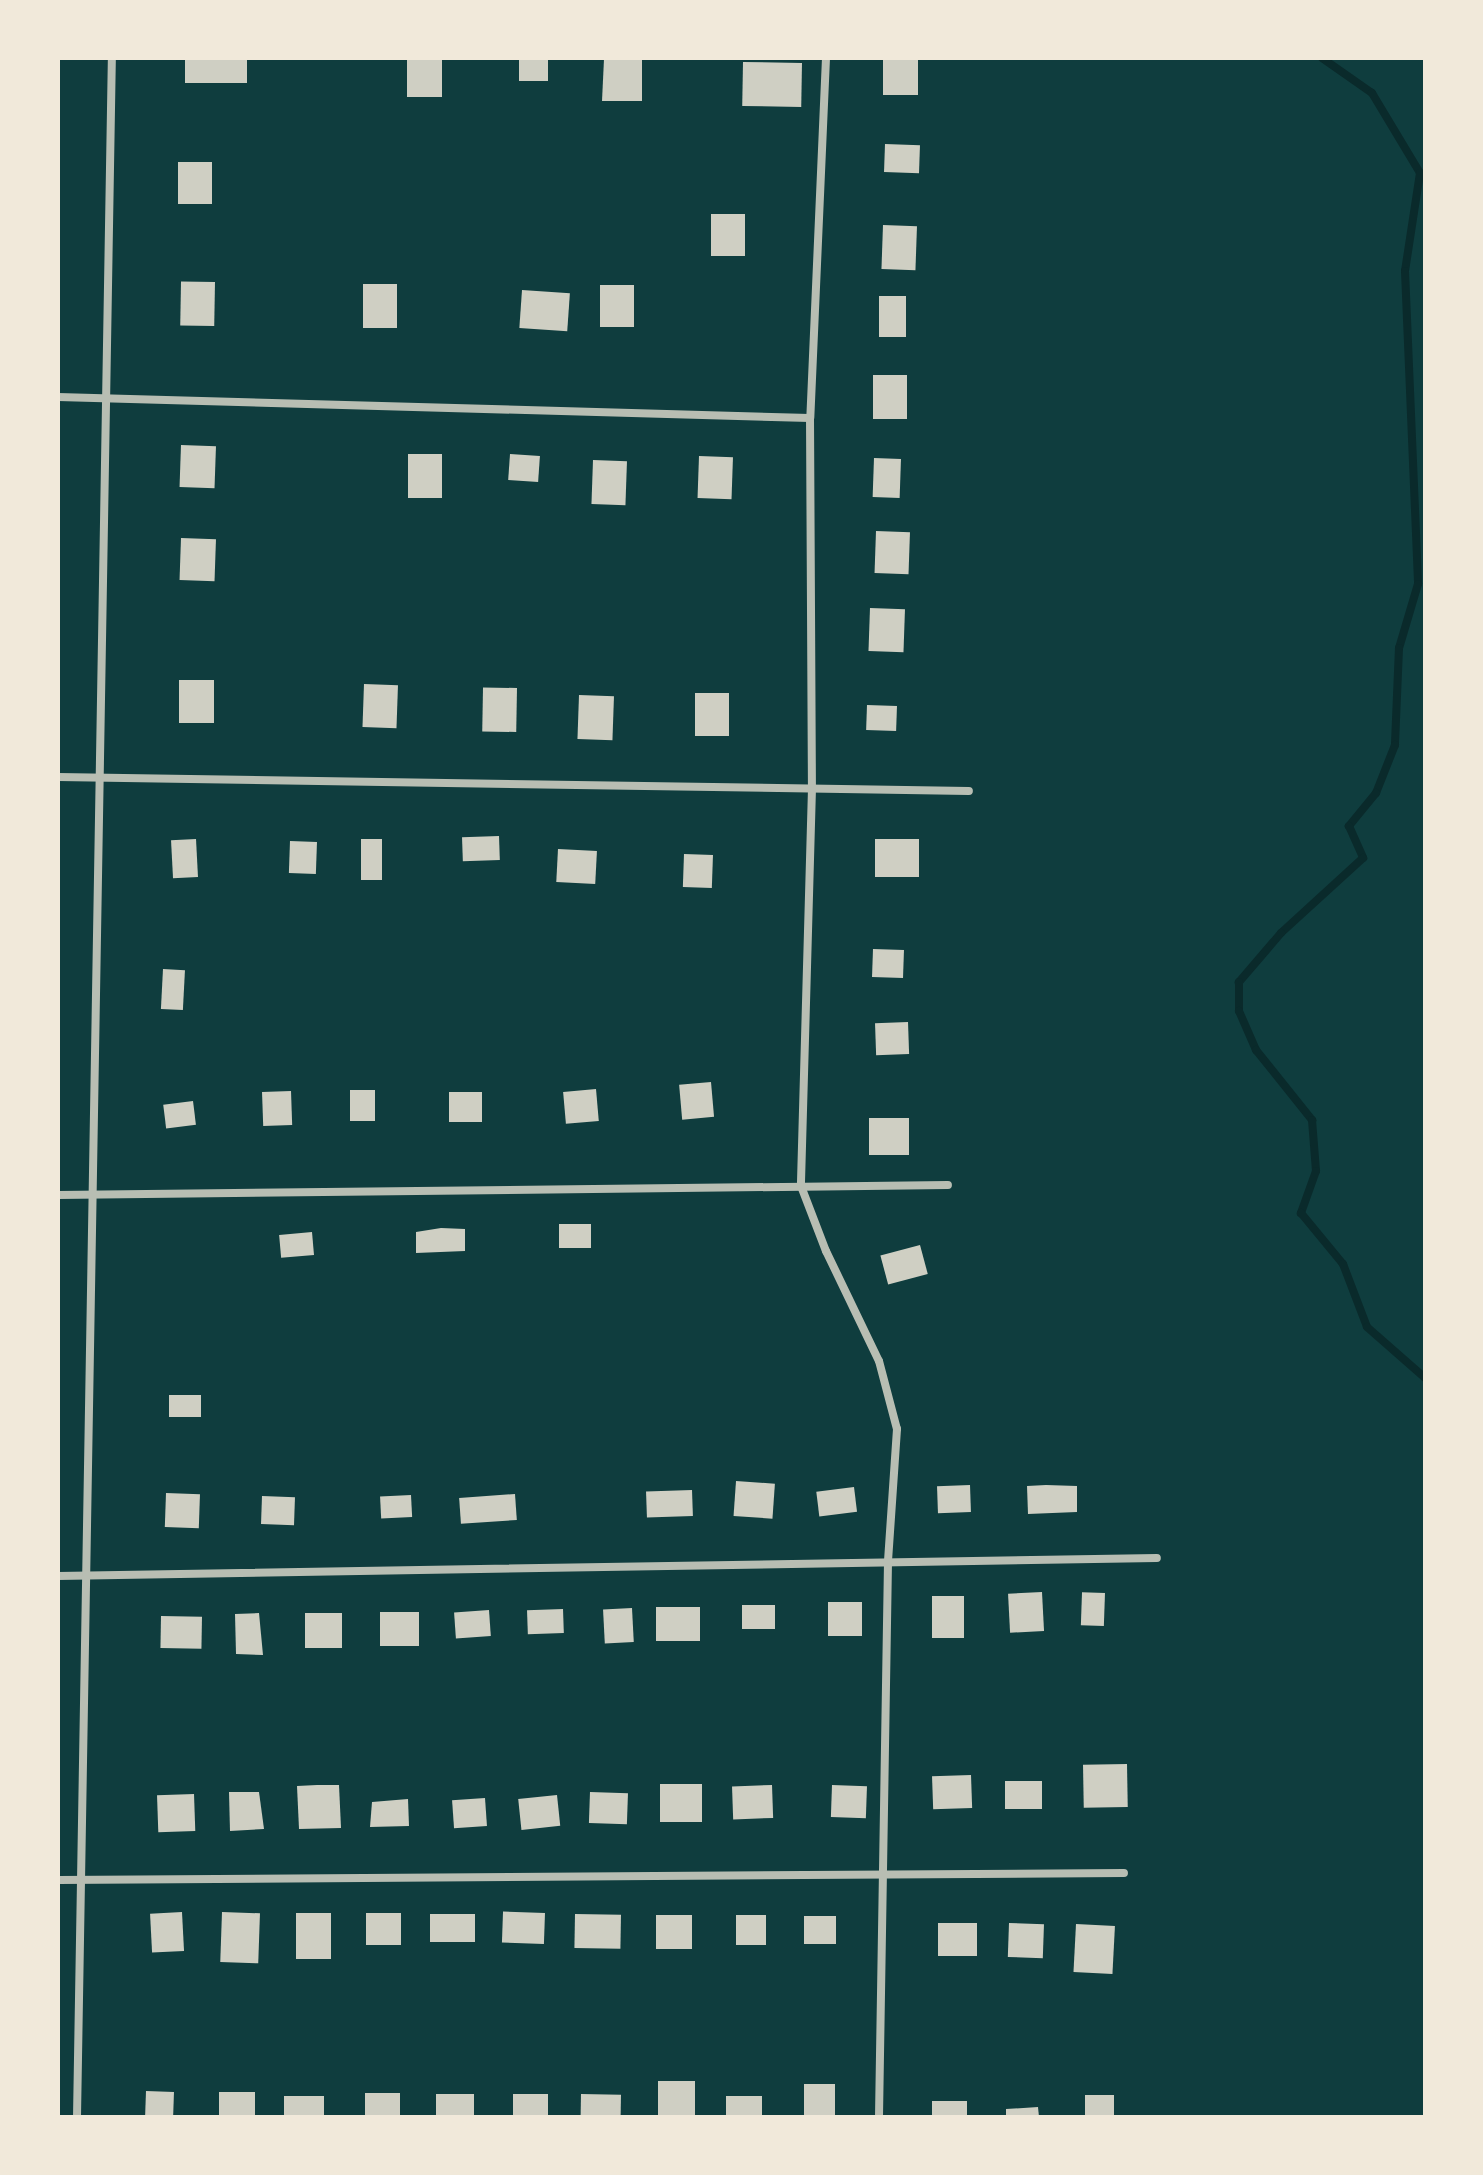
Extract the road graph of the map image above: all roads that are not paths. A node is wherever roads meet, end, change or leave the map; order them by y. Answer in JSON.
{"nodes":[{"id":1,"x":112,"y":58,"type":"edge"},
{"id":2,"x":826,"y":58,"type":"edge"},
{"id":3,"x":58,"y":397,"type":"edge"},
{"id":4,"x":103,"y":398,"type":"junction"},
{"id":5,"x":810,"y":418,"type":"junction"},
{"id":6,"x":58,"y":777,"type":"edge"},
{"id":7,"x":98,"y":778,"type":"junction"},
{"id":8,"x":812,"y":788,"type":"junction"},
{"id":9,"x":969,"y":791,"type":"dead end"},
{"id":10,"x":948,"y":1185,"type":"dead end"},
{"id":11,"x":801,"y":1186,"type":"junction"},
{"id":12,"x":58,"y":1195,"type":"edge"},
{"id":13,"x":91,"y":1195,"type":"junction"},
{"id":14,"x":1157,"y":1558,"type":"dead end"},
{"id":15,"x":888,"y":1562,"type":"junction"},
{"id":16,"x":58,"y":1576,"type":"edge"},
{"id":17,"x":86,"y":1576,"type":"junction"},
{"id":18,"x":1124,"y":1873,"type":"dead end"},
{"id":19,"x":884,"y":1874,"type":"junction"},
{"id":20,"x":81,"y":1879,"type":"junction"},
{"id":21,"x":58,"y":1880,"type":"edge"},
{"id":22,"x":77,"y":2117,"type":"edge"},
{"id":23,"x":879,"y":2117,"type":"edge"}],
"edges":[{"from":1,"to":4,"type":"street"},
{"from":2,"to":5,"type":"street"},
{"from":3,"to":4,"type":"street"},
{"from":4,"to":5,"type":"street"},
{"from":4,"to":7,"type":"street"},
{"from":5,"to":8,"type":"street"},
{"from":6,"to":7,"type":"street"},
{"from":7,"to":8,"type":"street"},
{"from":7,"to":13,"type":"street"},
{"from":8,"to":9,"type":"street"},
{"from":8,"to":11,"type":"street"},
{"from":10,"to":11,"type":"street"},
{"from":11,"to":13,"type":"street"},
{"from":11,"to":15,"type":"street"},
{"from":12,"to":13,"type":"street"},
{"from":13,"to":17,"type":"street"},
{"from":14,"to":15,"type":"street"},
{"from":15,"to":17,"type":"street"},
{"from":15,"to":19,"type":"street"},
{"from":16,"to":17,"type":"street"},
{"from":17,"to":20,"type":"street"},
{"from":18,"to":19,"type":"street"},
{"from":19,"to":20,"type":"street"},
{"from":19,"to":23,"type":"street"},
{"from":20,"to":21,"type":"street"},
{"from":20,"to":22,"type":"street"}]}
